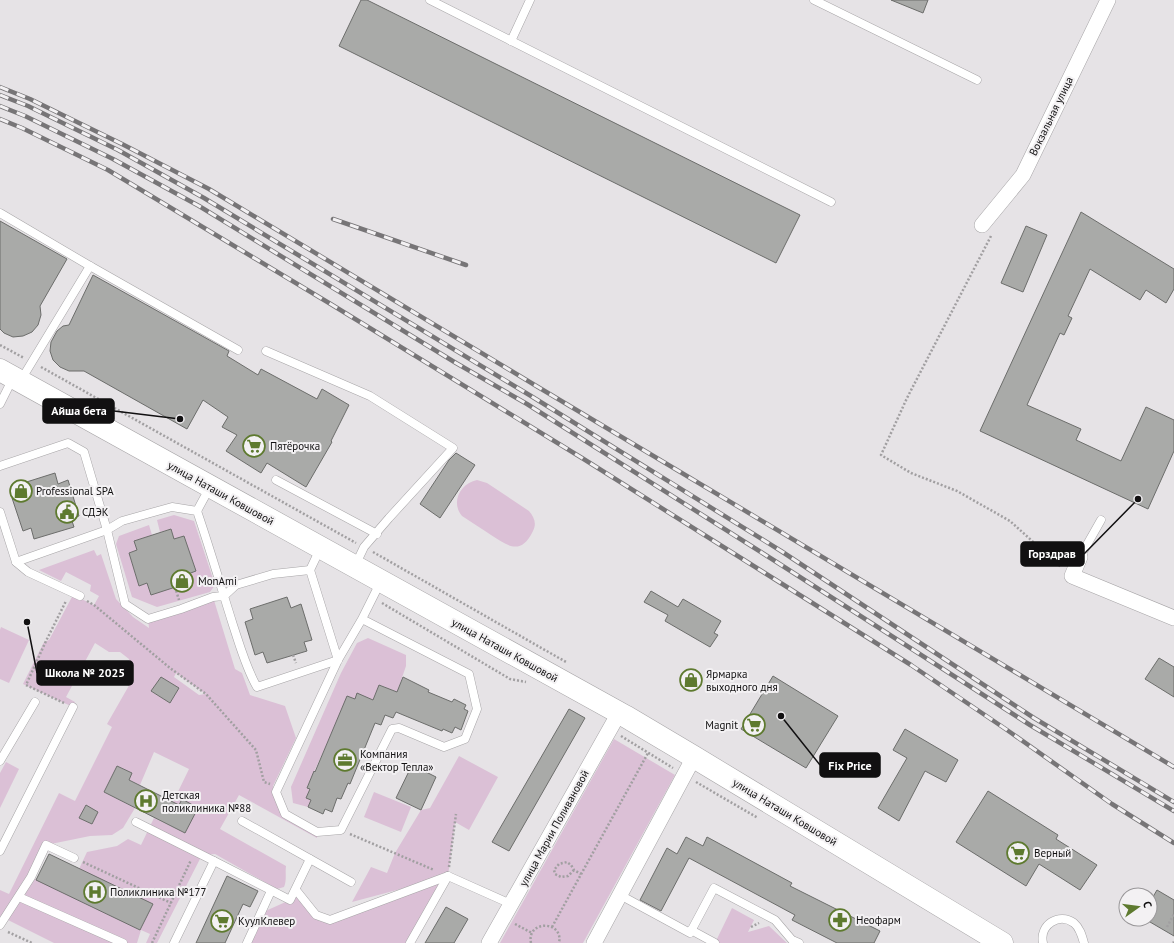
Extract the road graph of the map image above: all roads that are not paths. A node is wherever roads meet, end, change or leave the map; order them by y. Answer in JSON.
{"nodes":[{"id":1,"x":430,"y":0,"type":"edge"},
{"id":2,"x":530,"y":0,"type":"edge"},
{"id":3,"x":814,"y":0,"type":"edge"},
{"id":4,"x":1108,"y":0,"type":"edge"},
{"id":5,"x":511,"y":41,"type":"junction"},
{"id":6,"x":977,"y":80,"type":"dead end"},
{"id":7,"x":831,"y":202,"type":"dead end"},
{"id":8,"x":0,"y":213,"type":"edge"},
{"id":9,"x":988,"y":228,"type":"road end"},
{"id":10,"x":90,"y":266,"type":"junction"},
{"id":11,"x":238,"y":350,"type":"dead end"},
{"id":12,"x":266,"y":350,"type":"dead end"},
{"id":13,"x":11,"y":376,"type":"edge"},
{"id":14,"x":0,"y":404,"type":"edge"},
{"id":15,"x":0,"y":466,"type":"edge"},
{"id":16,"x":276,"y":480,"type":"dead end"},
{"id":17,"x":211,"y":487,"type":"junction"},
{"id":18,"x":197,"y":511,"type":"junction"},
{"id":19,"x":0,"y":512,"type":"edge"},
{"id":20,"x":1101,"y":520,"type":"dead end"},
{"id":21,"x":107,"y":530,"type":"junction"},
{"id":22,"x":376,"y":534,"type":"junction"},
{"id":23,"x":320,"y":548,"type":"junction"},
{"id":24,"x":359,"y":557,"type":"junction"},
{"id":25,"x":1080,"y":557,"type":"joint"},
{"id":26,"x":16,"y":562,"type":"junction"},
{"id":27,"x":310,"y":570,"type":"junction"},
{"id":28,"x":381,"y":581,"type":"junction"},
{"id":29,"x":80,"y":596,"type":"road end"},
{"id":30,"x":224,"y":596,"type":"junction"},
{"id":31,"x":362,"y":618,"type":"junction"},
{"id":32,"x":1174,"y":618,"type":"edge"},
{"id":33,"x":338,"y":660,"type":"junction"},
{"id":34,"x":35,"y":702,"type":"dead end"},
{"id":35,"x":73,"y":707,"type":"road end"},
{"id":36,"x":619,"y":713,"type":"junction"},
{"id":37,"x":694,"y":757,"type":"junction"},
{"id":38,"x":0,"y":761,"type":"edge"},
{"id":39,"x":242,"y":821,"type":"dead end"},
{"id":40,"x":136,"y":822,"type":"dead end"},
{"id":41,"x":0,"y":851,"type":"edge"},
{"id":42,"x":74,"y":858,"type":"road end"},
{"id":43,"x":310,"y":859,"type":"junction"},
{"id":44,"x":214,"y":860,"type":"junction"},
{"id":45,"x":448,"y":876,"type":"junction"},
{"id":46,"x":351,"y":882,"type":"dead end"},
{"id":47,"x":296,"y":890,"type":"junction"},
{"id":48,"x":271,"y":891,"type":"junction"},
{"id":49,"x":620,"y":895,"type":"junction"},
{"id":50,"x":19,"y":897,"type":"junction"},
{"id":51,"x":511,"y":904,"type":"junction"},
{"id":52,"x":3,"y":928,"type":"edge"},
{"id":53,"x":691,"y":930,"type":"junction"},
{"id":54,"x":123,"y":943,"type":"edge"},
{"id":55,"x":174,"y":943,"type":"edge"},
{"id":56,"x":247,"y":943,"type":"edge"},
{"id":57,"x":410,"y":943,"type":"edge"},
{"id":58,"x":489,"y":943,"type":"edge"},
{"id":59,"x":594,"y":943,"type":"edge"},
{"id":60,"x":715,"y":943,"type":"edge"},
{"id":61,"x":799,"y":943,"type":"edge"},
{"id":62,"x":1002,"y":943,"type":"edge"},
{"id":63,"x":1043,"y":943,"type":"edge"},
{"id":64,"x":1084,"y":943,"type":"edge"}],
"edges":[{"from":1,"to":5,"type":"lane"},
{"from":2,"to":5,"type":"lane"},
{"from":3,"to":6,"type":"lane"},
{"from":4,"to":9,"type":"street","name":"Вокзальная улица"},
{"from":5,"to":7,"type":"lane"},
{"from":8,"to":10,"type":"lane"},
{"from":10,"to":11,"type":"lane"},
{"from":10,"to":13,"type":"lane"},
{"from":12,"to":22,"type":"lane"},
{"from":13,"to":14,"type":"lane"},
{"from":13,"to":17,"type":"street","name":"улица Наташи Ковшовой"},
{"from":15,"to":21,"type":"lane"},
{"from":16,"to":22,"type":"lane"},
{"from":17,"to":18,"type":"lane"},
{"from":17,"to":23,"type":"street","name":"улица Наташи Ковшовой"},
{"from":18,"to":21,"type":"lane"},
{"from":18,"to":30,"type":"lane"},
{"from":19,"to":26,"type":"lane"},
{"from":20,"to":25,"type":"lane"},
{"from":21,"to":26,"type":"lane"},
{"from":21,"to":30,"type":"lane"},
{"from":22,"to":24,"type":"lane"},
{"from":23,"to":24,"type":"street","name":"улица Наташи Ковшовой"},
{"from":23,"to":27,"type":"lane"},
{"from":24,"to":28,"type":"street","name":"улица Наташи Ковшовой"},
{"from":25,"to":32,"type":"street"},
{"from":26,"to":29,"type":"lane"},
{"from":27,"to":30,"type":"lane"},
{"from":27,"to":33,"type":"lane"},
{"from":28,"to":31,"type":"lane"},
{"from":28,"to":36,"type":"street","name":"улица Наташи Ковшовой"},
{"from":30,"to":33,"type":"lane"},
{"from":31,"to":33,"type":"lane"},
{"from":31,"to":33,"type":"lane"},
{"from":34,"to":38,"type":"lane"},
{"from":35,"to":41,"type":"lane"},
{"from":36,"to":37,"type":"street","name":"улица Наташи Ковшовой"},
{"from":36,"to":51,"type":"street","name":"улица Марии Поливановой"},
{"from":37,"to":49,"type":"street"},
{"from":37,"to":62,"type":"street","name":"улица Наташи Ковшовой"},
{"from":39,"to":43,"type":"lane"},
{"from":40,"to":44,"type":"lane"},
{"from":42,"to":50,"type":"lane"},
{"from":43,"to":46,"type":"lane"},
{"from":43,"to":47,"type":"lane"},
{"from":44,"to":48,"type":"lane"},
{"from":44,"to":55,"type":"lane"},
{"from":45,"to":47,"type":"lane"},
{"from":45,"to":51,"type":"lane"},
{"from":45,"to":57,"type":"lane"},
{"from":47,"to":48,"type":"lane"},
{"from":48,"to":56,"type":"lane"},
{"from":49,"to":53,"type":"lane"},
{"from":49,"to":59,"type":"street"},
{"from":50,"to":52,"type":"lane"},
{"from":50,"to":54,"type":"lane"},
{"from":51,"to":58,"type":"street","name":"улица Марии Поливановой"},
{"from":53,"to":60,"type":"lane"},
{"from":53,"to":61,"type":"lane"},
{"from":63,"to":64,"type":"lane"}]}
